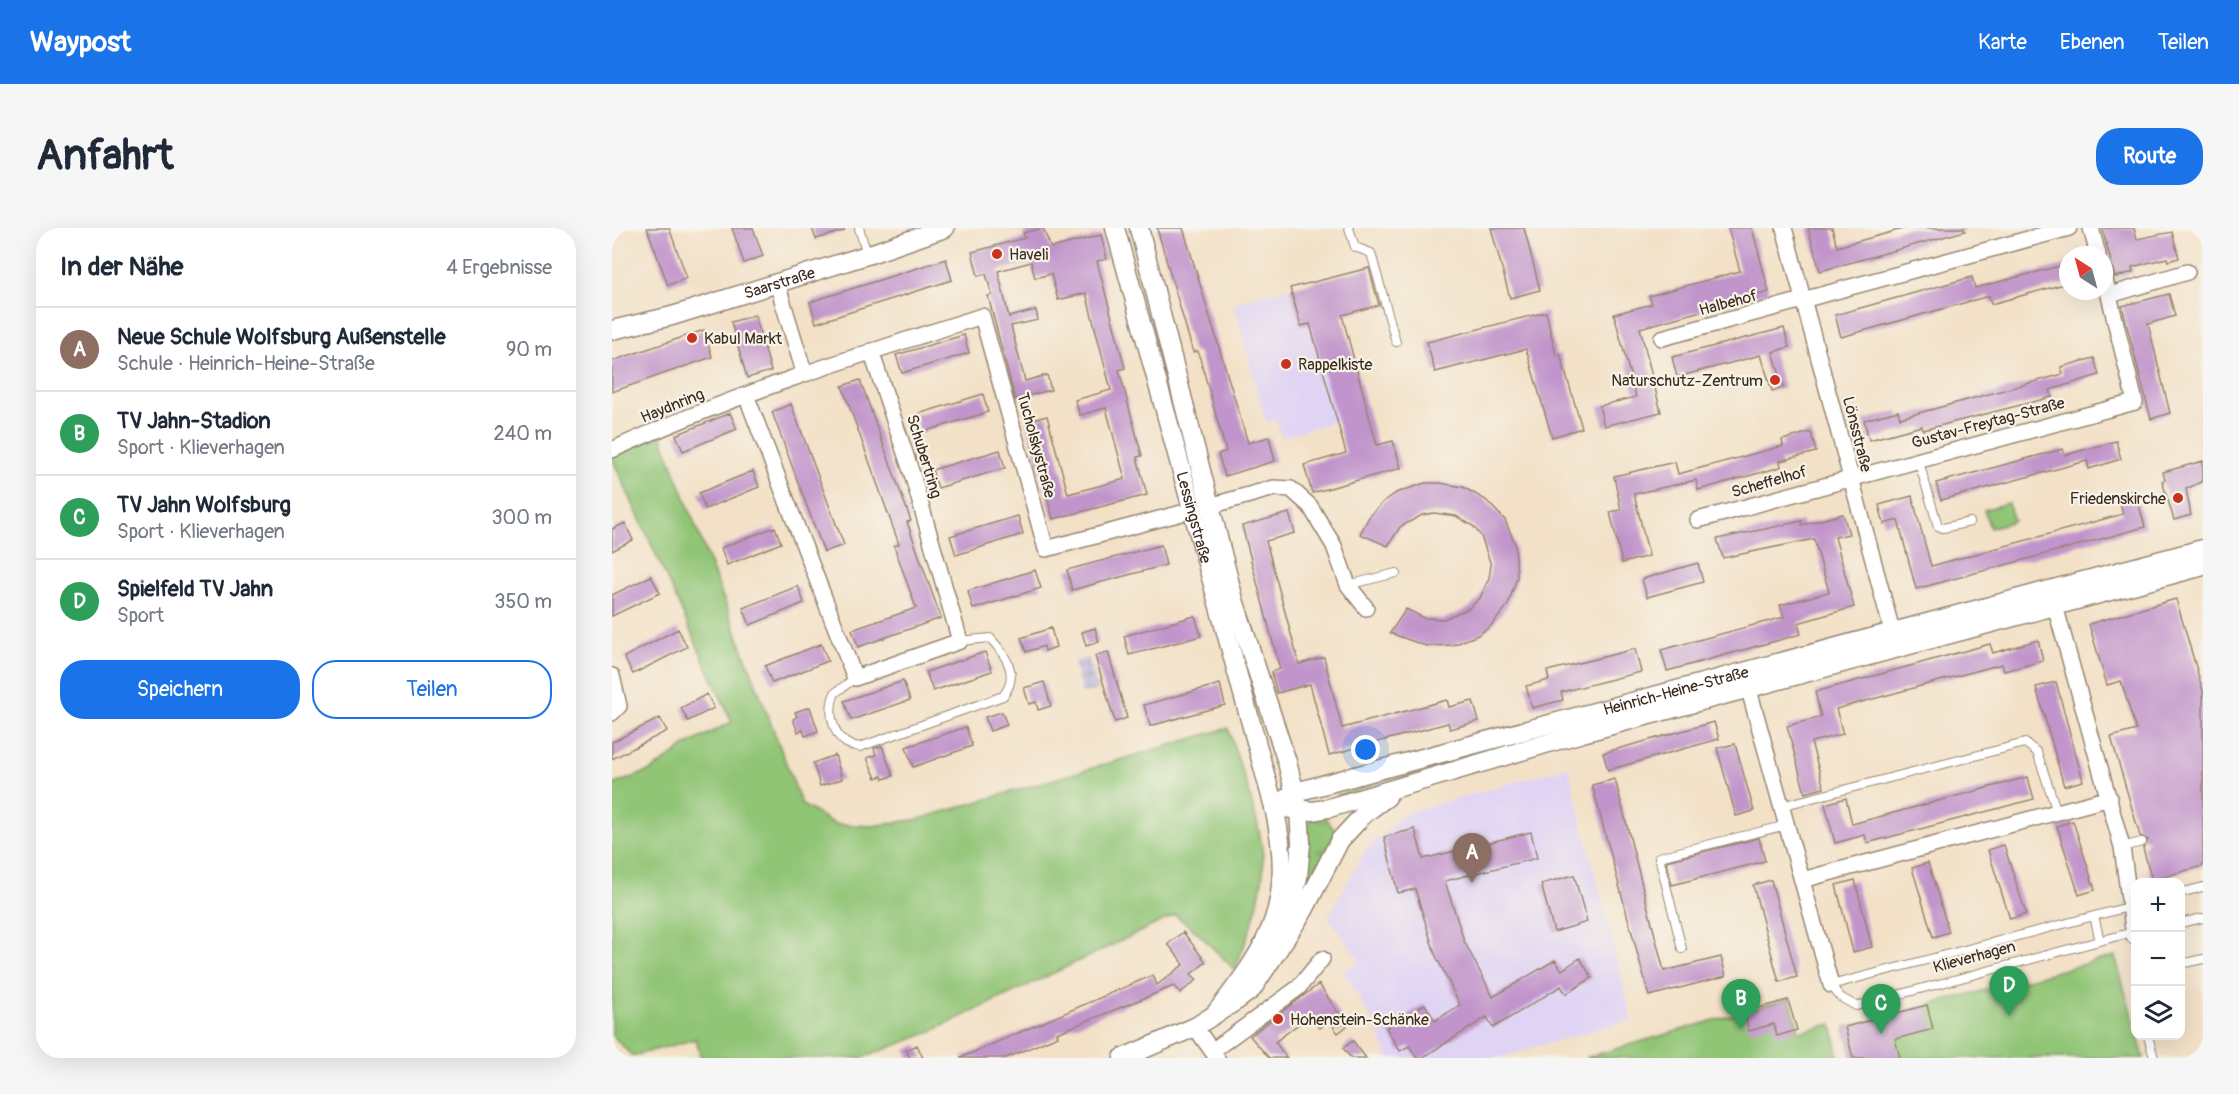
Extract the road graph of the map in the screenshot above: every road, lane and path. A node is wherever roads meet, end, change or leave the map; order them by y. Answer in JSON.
{"nodes":[{"id":1,"x":859,"y":228,"type":"edge"},
{"id":2,"x":945,"y":228,"type":"edge"},
{"id":3,"x":1115,"y":228,"type":"edge"},
{"id":4,"x":1139,"y":228,"type":"edge"},
{"id":5,"x":1349,"y":228,"type":"edge"},
{"id":6,"x":1784,"y":228,"type":"edge"},
{"id":7,"x":2069,"y":228,"type":"edge"},
{"id":8,"x":2091,"y":228,"type":"edge"},
{"id":9,"x":2096,"y":246,"type":"edge"},
{"id":10,"x":867,"y":255,"type":"junction"},
{"id":11,"x":2187,"y":272,"type":"dead end"},
{"id":12,"x":777,"y":283,"type":"junction"},
{"id":13,"x":2113,"y":294,"type":"edge"},
{"id":14,"x":2111,"y":300,"type":"edge"},
{"id":15,"x":1804,"y":301,"type":"junction"},
{"id":16,"x":612,"y":330,"type":"edge"},
{"id":17,"x":1662,"y":338,"type":"dead end"},
{"id":18,"x":1396,"y":342,"type":"dead end"},
{"id":19,"x":872,"y":351,"type":"junction"},
{"id":20,"x":804,"y":372,"type":"junction"},
{"id":21,"x":746,"y":395,"type":"junction"},
{"id":22,"x":612,"y":450,"type":"edge"},
{"id":23,"x":1918,"y":459,"type":"junction"},
{"id":24,"x":1850,"y":477,"type":"junction"},
{"id":25,"x":1202,"y":508,"type":"junction"},
{"id":26,"x":1698,"y":520,"type":"dead end"},
{"id":27,"x":1970,"y":522,"type":"dead end"},
{"id":28,"x":2203,"y":549,"type":"edge"},
{"id":29,"x":2203,"y":566,"type":"edge"},
{"id":30,"x":1395,"y":573,"type":"dead end"},
{"id":31,"x":1348,"y":585,"type":"junction"},
{"id":32,"x":2053,"y":597,"type":"junction"},
{"id":33,"x":1366,"y":608,"type":"dead end"},
{"id":34,"x":1895,"y":640,"type":"junction"},
{"id":35,"x":960,"y":641,"type":"junction"},
{"id":36,"x":612,"y":676,"type":"edge"},
{"id":37,"x":855,"y":678,"type":"junction"},
{"id":38,"x":1746,"y":680,"type":"junction"},
{"id":39,"x":612,"y":713,"type":"edge"},
{"id":40,"x":1399,"y":789,"type":"junction"},
{"id":41,"x":1295,"y":792,"type":"junction"},
{"id":42,"x":2110,"y":798,"type":"junction"},
{"id":43,"x":1781,"y":806,"type":"junction"},
{"id":44,"x":1274,"y":807,"type":"junction"},
{"id":45,"x":1299,"y":810,"type":"junction"},
{"id":46,"x":2057,"y":812,"type":"junction"},
{"id":47,"x":1787,"y":825,"type":"junction"},
{"id":48,"x":2142,"y":842,"type":"dead end"},
{"id":49,"x":2122,"y":847,"type":"junction"},
{"id":50,"x":1802,"y":880,"type":"junction"},
{"id":51,"x":2203,"y":887,"type":"edge"},
{"id":52,"x":2185,"y":892,"type":"edge"},
{"id":53,"x":2131,"y":895,"type":"edge"},
{"id":54,"x":2131,"y":907,"type":"edge"},
{"id":55,"x":2094,"y":916,"type":"junction"},
{"id":56,"x":2202,"y":916,"type":"edge"},
{"id":57,"x":2185,"y":922,"type":"edge"},
{"id":58,"x":2131,"y":937,"type":"edge"},
{"id":59,"x":2100,"y":941,"type":"junction"},
{"id":60,"x":1682,"y":949,"type":"dead end"},
{"id":61,"x":1277,"y":950,"type":"junction"},
{"id":62,"x":2203,"y":958,"type":"edge"},
{"id":63,"x":1322,"y":959,"type":"dead end"},
{"id":64,"x":2185,"y":963,"type":"edge"},
{"id":65,"x":1831,"y":985,"type":"junction"},
{"id":66,"x":1215,"y":1014,"type":"junction"},
{"id":67,"x":1196,"y":1027,"type":"junction"},
{"id":68,"x":2149,"y":1040,"type":"edge"},
{"id":69,"x":1215,"y":1054,"type":"edge"},
{"id":70,"x":1123,"y":1058,"type":"edge"},
{"id":71,"x":2154,"y":1058,"type":"edge"}],
"edges":[{"from":1,"to":10,"type":"lane"},
{"from":2,"to":10,"type":"street","name":"Saarstraße"},
{"from":3,"to":25,"type":"street","name":"Lessingstraße"},
{"from":4,"to":25,"type":"street","name":"Lessingstraße"},
{"from":5,"to":18,"type":"lane"},
{"from":6,"to":15,"type":"street","name":"Lönsstraße"},
{"from":7,"to":15,"type":"street","name":"Halbehof"},
{"from":8,"to":9,"type":"street"},
{"from":10,"to":12,"type":"street","name":"Saarstraße"},
{"from":11,"to":13,"type":"street"},
{"from":12,"to":16,"type":"street","name":"Saarstraße"},
{"from":12,"to":20,"type":"street"},
{"from":14,"to":23,"type":"street","name":"Gustav-Freytag-Straße"},
{"from":15,"to":17,"type":"street","name":"Halbehof"},
{"from":15,"to":24,"type":"street","name":"Lönsstraße"},
{"from":19,"to":20,"type":"street"},
{"from":19,"to":25,"type":"street","name":"Tucholskystraße"},
{"from":19,"to":35,"type":"street","name":"Schubertring"},
{"from":20,"to":21,"type":"street"},
{"from":21,"to":22,"type":"street","name":"Haydnring"},
{"from":21,"to":37,"type":"street"},
{"from":23,"to":24,"type":"street","name":"Gustav-Freytag-Straße"},
{"from":23,"to":27,"type":"lane"},
{"from":24,"to":26,"type":"street","name":"Scheffelhof"},
{"from":24,"to":34,"type":"street","name":"Lönsstraße"},
{"from":25,"to":31,"type":"street","name":"Lessingstraße"},
{"from":25,"to":41,"type":"street","name":"Lessingstraße"},
{"from":25,"to":44,"type":"street","name":"Lessingstraße"},
{"from":28,"to":32,"type":"street","name":"Heinrich-Heine-Straße"},
{"from":29,"to":32,"type":"street","name":"Heinrich-Heine-Straße"},
{"from":30,"to":31,"type":"lane"},
{"from":31,"to":33,"type":"street","name":"Lessingstraße"},
{"from":32,"to":34,"type":"street","name":"Heinrich-Heine-Straße"},
{"from":32,"to":42,"type":"street","name":"Klieverhagen"},
{"from":34,"to":38,"type":"street","name":"Heinrich-Heine-Straße"},
{"from":35,"to":37,"type":"street"},
{"from":35,"to":37,"type":"lane"},
{"from":36,"to":39,"type":"street"},
{"from":38,"to":40,"type":"street","name":"Heinrich-Heine-Straße"},
{"from":38,"to":41,"type":"street","name":"Heinrich-Heine-Straße"},
{"from":38,"to":43,"type":"street"},
{"from":40,"to":45,"type":"street","name":"Heinrich-Heine-Straße"},
{"from":40,"to":61,"type":"street","name":"Heinrich-Heine-Straße"},
{"from":41,"to":44,"type":"street","name":"Heinrich-Heine-Straße"},
{"from":41,"to":45,"type":"street","name":"Lessingstraße"},
{"from":42,"to":46,"type":"street"},
{"from":42,"to":49,"type":"street","name":"Klieverhagen"},
{"from":43,"to":46,"type":"lane"},
{"from":43,"to":47,"type":"street"},
{"from":44,"to":45,"type":"street","name":"Heinrich-Heine-Straße"},
{"from":44,"to":66,"type":"street","name":"Lessingstraße"},
{"from":45,"to":61,"type":"street","name":"Lessingstraße"},
{"from":46,"to":50,"type":"street"},
{"from":47,"to":50,"type":"street"},
{"from":47,"to":60,"type":"lane"},
{"from":48,"to":49,"type":"lane"},
{"from":49,"to":53,"type":"street","name":"Klieverhagen"},
{"from":50,"to":65,"type":"street"},
{"from":51,"to":52,"type":"lane"},
{"from":54,"to":55,"type":"lane","name":"Klieverhagen"},
{"from":55,"to":59,"type":"lane"},
{"from":55,"to":65,"type":"lane","name":"Klieverhagen"},
{"from":56,"to":57,"type":"lane"},
{"from":58,"to":59,"type":"lane","name":"Klieverhagen"},
{"from":59,"to":65,"type":"lane","name":"Klieverhagen"},
{"from":61,"to":66,"type":"street"},
{"from":62,"to":64,"type":"lane"},
{"from":63,"to":69,"type":"street"},
{"from":66,"to":67,"type":"street"},
{"from":67,"to":69,"type":"street"},
{"from":67,"to":70,"type":"street"},
{"from":68,"to":71,"type":"lane"}]}
